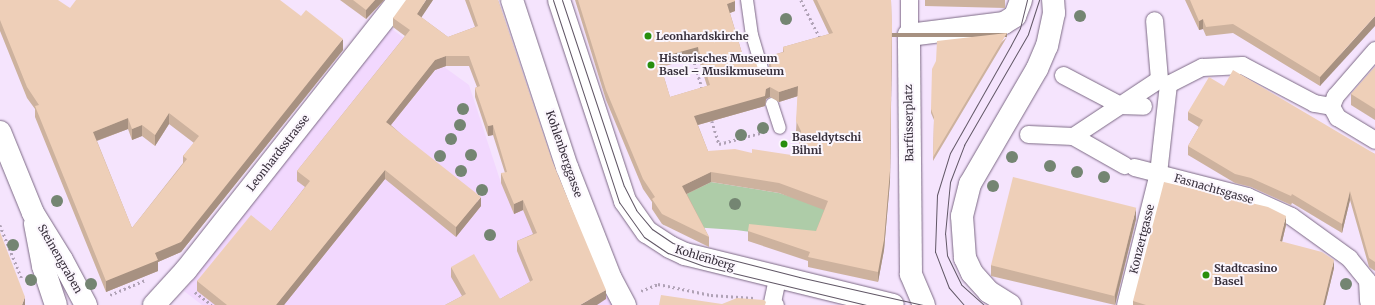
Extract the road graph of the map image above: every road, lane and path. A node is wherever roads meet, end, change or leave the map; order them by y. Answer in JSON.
{"nodes":[{"id":1,"x":399,"y":0,"type":"edge"},
{"id":2,"x":512,"y":0,"type":"edge"},
{"id":3,"x":559,"y":0,"type":"edge"},
{"id":4,"x":747,"y":0,"type":"edge"},
{"id":5,"x":801,"y":0,"type":"edge"},
{"id":6,"x":909,"y":0,"type":"edge"},
{"id":7,"x":1021,"y":0,"type":"edge"},
{"id":8,"x":1053,"y":0,"type":"edge"},
{"id":9,"x":1154,"y":20,"type":"dead end"},
{"id":10,"x":909,"y":35,"type":"junction"},
{"id":11,"x":822,"y":43,"type":"edge"},
{"id":12,"x":1375,"y":50,"type":"edge"},
{"id":13,"x":693,"y":58,"type":"edge"},
{"id":14,"x":1063,"y":75,"type":"dead end"},
{"id":15,"x":765,"y":79,"type":"edge"},
{"id":16,"x":704,"y":97,"type":"edge"},
{"id":17,"x":772,"y":104,"type":"dead end"},
{"id":18,"x":1120,"y":105,"type":"junction"},
{"id":19,"x":1331,"y":106,"type":"junction"},
{"id":20,"x":1153,"y":109,"type":"junction"},
{"id":21,"x":712,"y":121,"type":"edge"},
{"id":22,"x":780,"y":128,"type":"joint"},
{"id":23,"x":0,"y":132,"type":"edge"},
{"id":24,"x":1028,"y":134,"type":"dead end"},
{"id":25,"x":1073,"y":136,"type":"junction"},
{"id":26,"x":1375,"y":140,"type":"edge"},
{"id":27,"x":1158,"y":173,"type":"junction"},
{"id":28,"x":33,"y":213,"type":"junction"},
{"id":29,"x":0,"y":225,"type":"edge"},
{"id":30,"x":776,"y":278,"type":"junction"},
{"id":31,"x":23,"y":283,"type":"dead end"},
{"id":32,"x":135,"y":284,"type":"edge"},
{"id":33,"x":191,"y":288,"type":"dead end"},
{"id":34,"x":110,"y":295,"type":"edge"},
{"id":35,"x":634,"y":302,"type":"edge"},
{"id":36,"x":917,"y":302,"type":"edge"},
{"id":37,"x":1370,"y":302,"type":"edge"},
{"id":38,"x":773,"y":303,"type":"edge"},
{"id":39,"x":56,"y":305,"type":"edge"},
{"id":40,"x":86,"y":305,"type":"edge"},
{"id":41,"x":154,"y":305,"type":"edge"},
{"id":42,"x":212,"y":305,"type":"edge"},
{"id":43,"x":893,"y":305,"type":"edge"},
{"id":44,"x":1010,"y":305,"type":"edge"},
{"id":45,"x":1125,"y":305,"type":"edge"}],
"edges":[{"from":1,"to":41,"type":"street","name":"Leonhardsstrasse"},
{"from":2,"to":35,"type":"street","name":"Kohlenberggasse"},
{"from":3,"to":30,"type":"street","name":"Kohlenberg"},
{"from":4,"to":15,"type":"lane"},
{"from":5,"to":11,"type":"path"},
{"from":6,"to":10,"type":"street"},
{"from":7,"to":10,"type":"street"},
{"from":8,"to":44,"type":"street"},
{"from":9,"to":18,"type":"street"},
{"from":10,"to":36,"type":"street","name":"Barfüsserplatz"},
{"from":12,"to":19,"type":"street"},
{"from":13,"to":16,"type":"path"},
{"from":14,"to":18,"type":"street"},
{"from":17,"to":22,"type":"lane"},
{"from":18,"to":20,"type":"street"},
{"from":18,"to":25,"type":"street"},
{"from":19,"to":20,"type":"street","name":"Konzertgasse"},
{"from":19,"to":26,"type":"street"},
{"from":20,"to":27,"type":"street","name":"Konzertgasse"},
{"from":21,"to":22,"type":"path"},
{"from":23,"to":28,"type":"street","name":"Steinengraben"},
{"from":24,"to":25,"type":"street"},
{"from":25,"to":27,"type":"street"},
{"from":27,"to":37,"type":"street","name":"Fasnachtsgasse"},
{"from":27,"to":45,"type":"street","name":"Konzertgasse"},
{"from":28,"to":39,"type":"street","name":"Steinengraben"},
{"from":28,"to":40,"type":"street","name":"Steinengraben"},
{"from":29,"to":31,"type":"path"},
{"from":30,"to":38,"type":"street"},
{"from":30,"to":43,"type":"street","name":"Kohlenberg"},
{"from":32,"to":34,"type":"path"},
{"from":33,"to":42,"type":"path"},
{"from":35,"to":38,"type":"path"}]}
